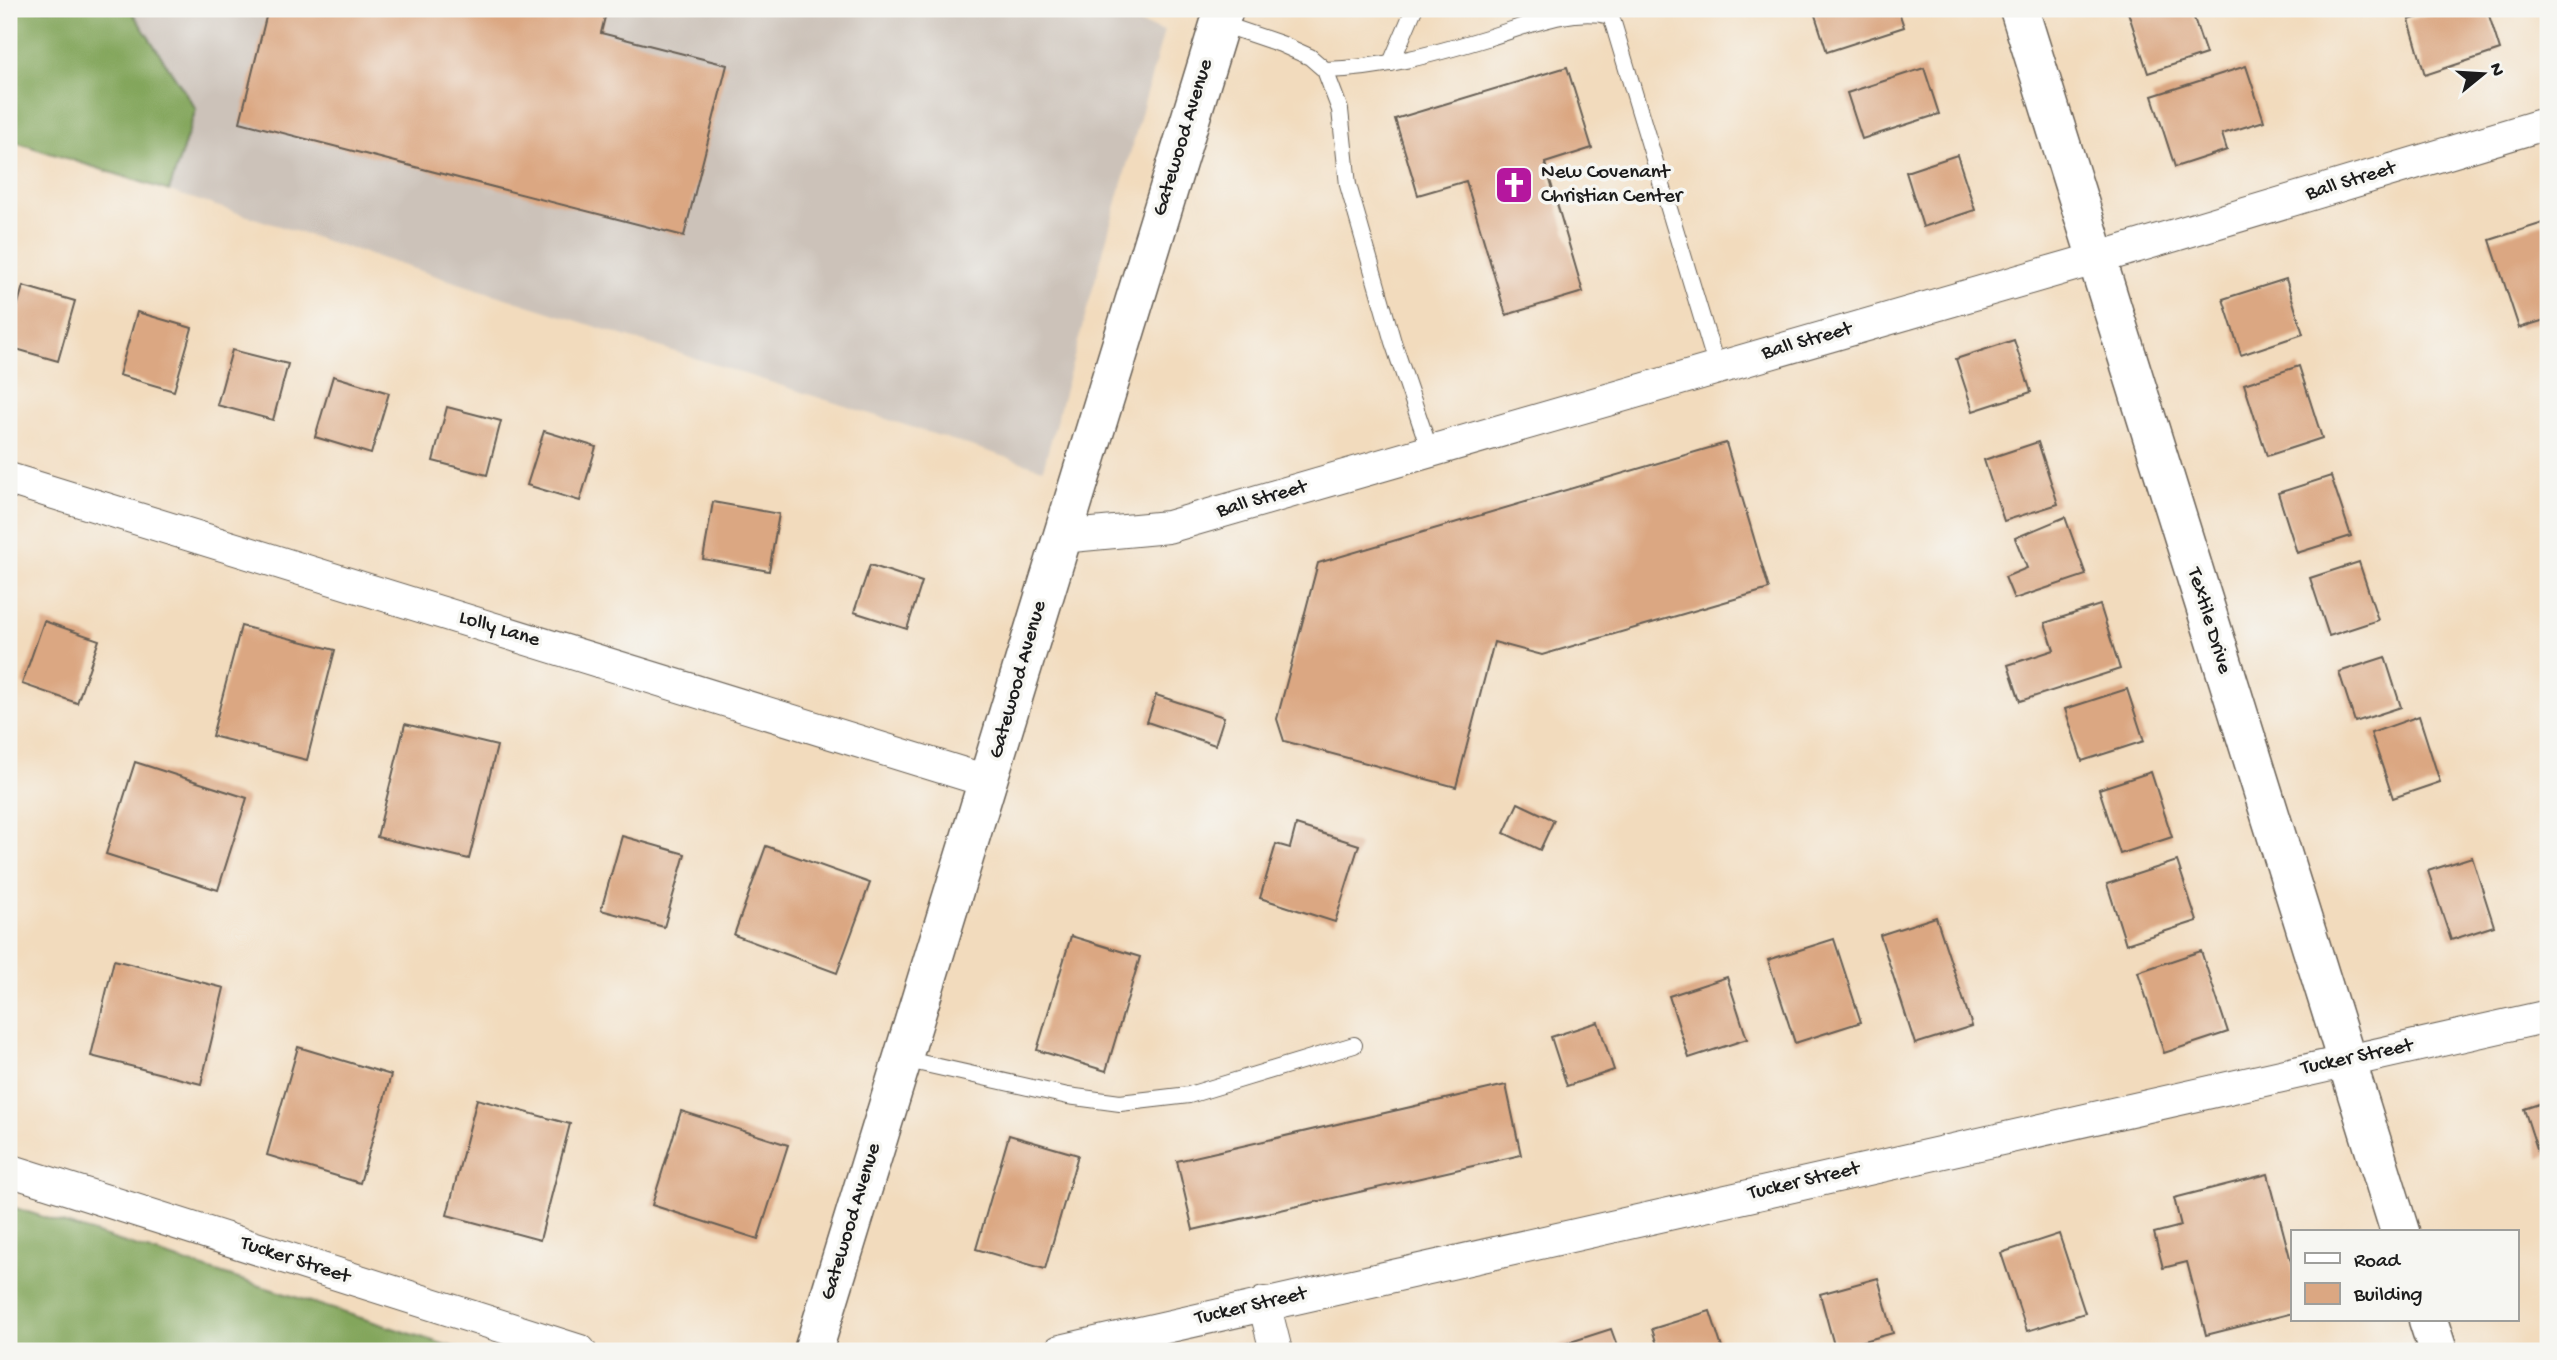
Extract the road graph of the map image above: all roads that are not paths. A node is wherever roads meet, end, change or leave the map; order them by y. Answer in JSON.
{"nodes":[{"id":1,"x":1414,"y":9,"type":"edge"},
{"id":2,"x":2019,"y":9,"type":"edge"},
{"id":3,"x":1221,"y":16,"type":"edge"},
{"id":4,"x":1391,"y":63,"type":"junction"},
{"id":5,"x":1325,"y":69,"type":"junction"},
{"id":6,"x":2548,"y":123,"type":"edge"},
{"id":7,"x":2095,"y":259,"type":"junction"},
{"id":8,"x":1717,"y":368,"type":"junction"},
{"id":9,"x":1430,"y":451,"type":"junction"},
{"id":10,"x":9,"y":479,"type":"edge"},
{"id":11,"x":1061,"y":537,"type":"junction"},
{"id":12,"x":989,"y":782,"type":"junction"},
{"id":13,"x":2548,"y":1016,"type":"edge"},
{"id":14,"x":1354,"y":1045,"type":"dead end"},
{"id":15,"x":901,"y":1059,"type":"junction"},
{"id":16,"x":2345,"y":1060,"type":"junction"},
{"id":17,"x":9,"y":1170,"type":"edge"},
{"id":18,"x":2399,"y":1230,"type":"edge"},
{"id":19,"x":1264,"y":1303,"type":"junction"},
{"id":20,"x":2429,"y":1322,"type":"edge"},
{"id":21,"x":580,"y":1351,"type":"edge"},
{"id":22,"x":813,"y":1351,"type":"edge"},
{"id":23,"x":1060,"y":1351,"type":"edge"},
{"id":24,"x":1276,"y":1351,"type":"edge"},
{"id":25,"x":2438,"y":1351,"type":"edge"}],
"edges":[{"from":1,"to":4,"type":"lane"},
{"from":2,"to":7,"type":"street","name":"Textile Drive"},
{"from":3,"to":5,"type":"lane"},
{"from":3,"to":11,"type":"street","name":"Gatewood Avenue"},
{"from":4,"to":5,"type":"lane"},
{"from":4,"to":8,"type":"lane"},
{"from":5,"to":9,"type":"lane"},
{"from":6,"to":7,"type":"street","name":"Ball Street"},
{"from":7,"to":8,"type":"street","name":"Ball Street"},
{"from":7,"to":16,"type":"street","name":"Textile Drive"},
{"from":8,"to":9,"type":"street","name":"Ball Street"},
{"from":9,"to":11,"type":"street","name":"Ball Street"},
{"from":10,"to":12,"type":"street","name":"Lolly Lane"},
{"from":11,"to":12,"type":"street","name":"Gatewood Avenue"},
{"from":12,"to":15,"type":"street","name":"Gatewood Avenue"},
{"from":13,"to":16,"type":"street","name":"Tucker Street"},
{"from":14,"to":15,"type":"lane"},
{"from":15,"to":22,"type":"street","name":"Gatewood Avenue"},
{"from":16,"to":18,"type":"street","name":"Textile Drive"},
{"from":16,"to":19,"type":"street","name":"Tucker Street"},
{"from":17,"to":21,"type":"street","name":"Tucker Street"},
{"from":19,"to":23,"type":"street","name":"Tucker Street"},
{"from":19,"to":24,"type":"street"},
{"from":20,"to":25,"type":"street"}]}
